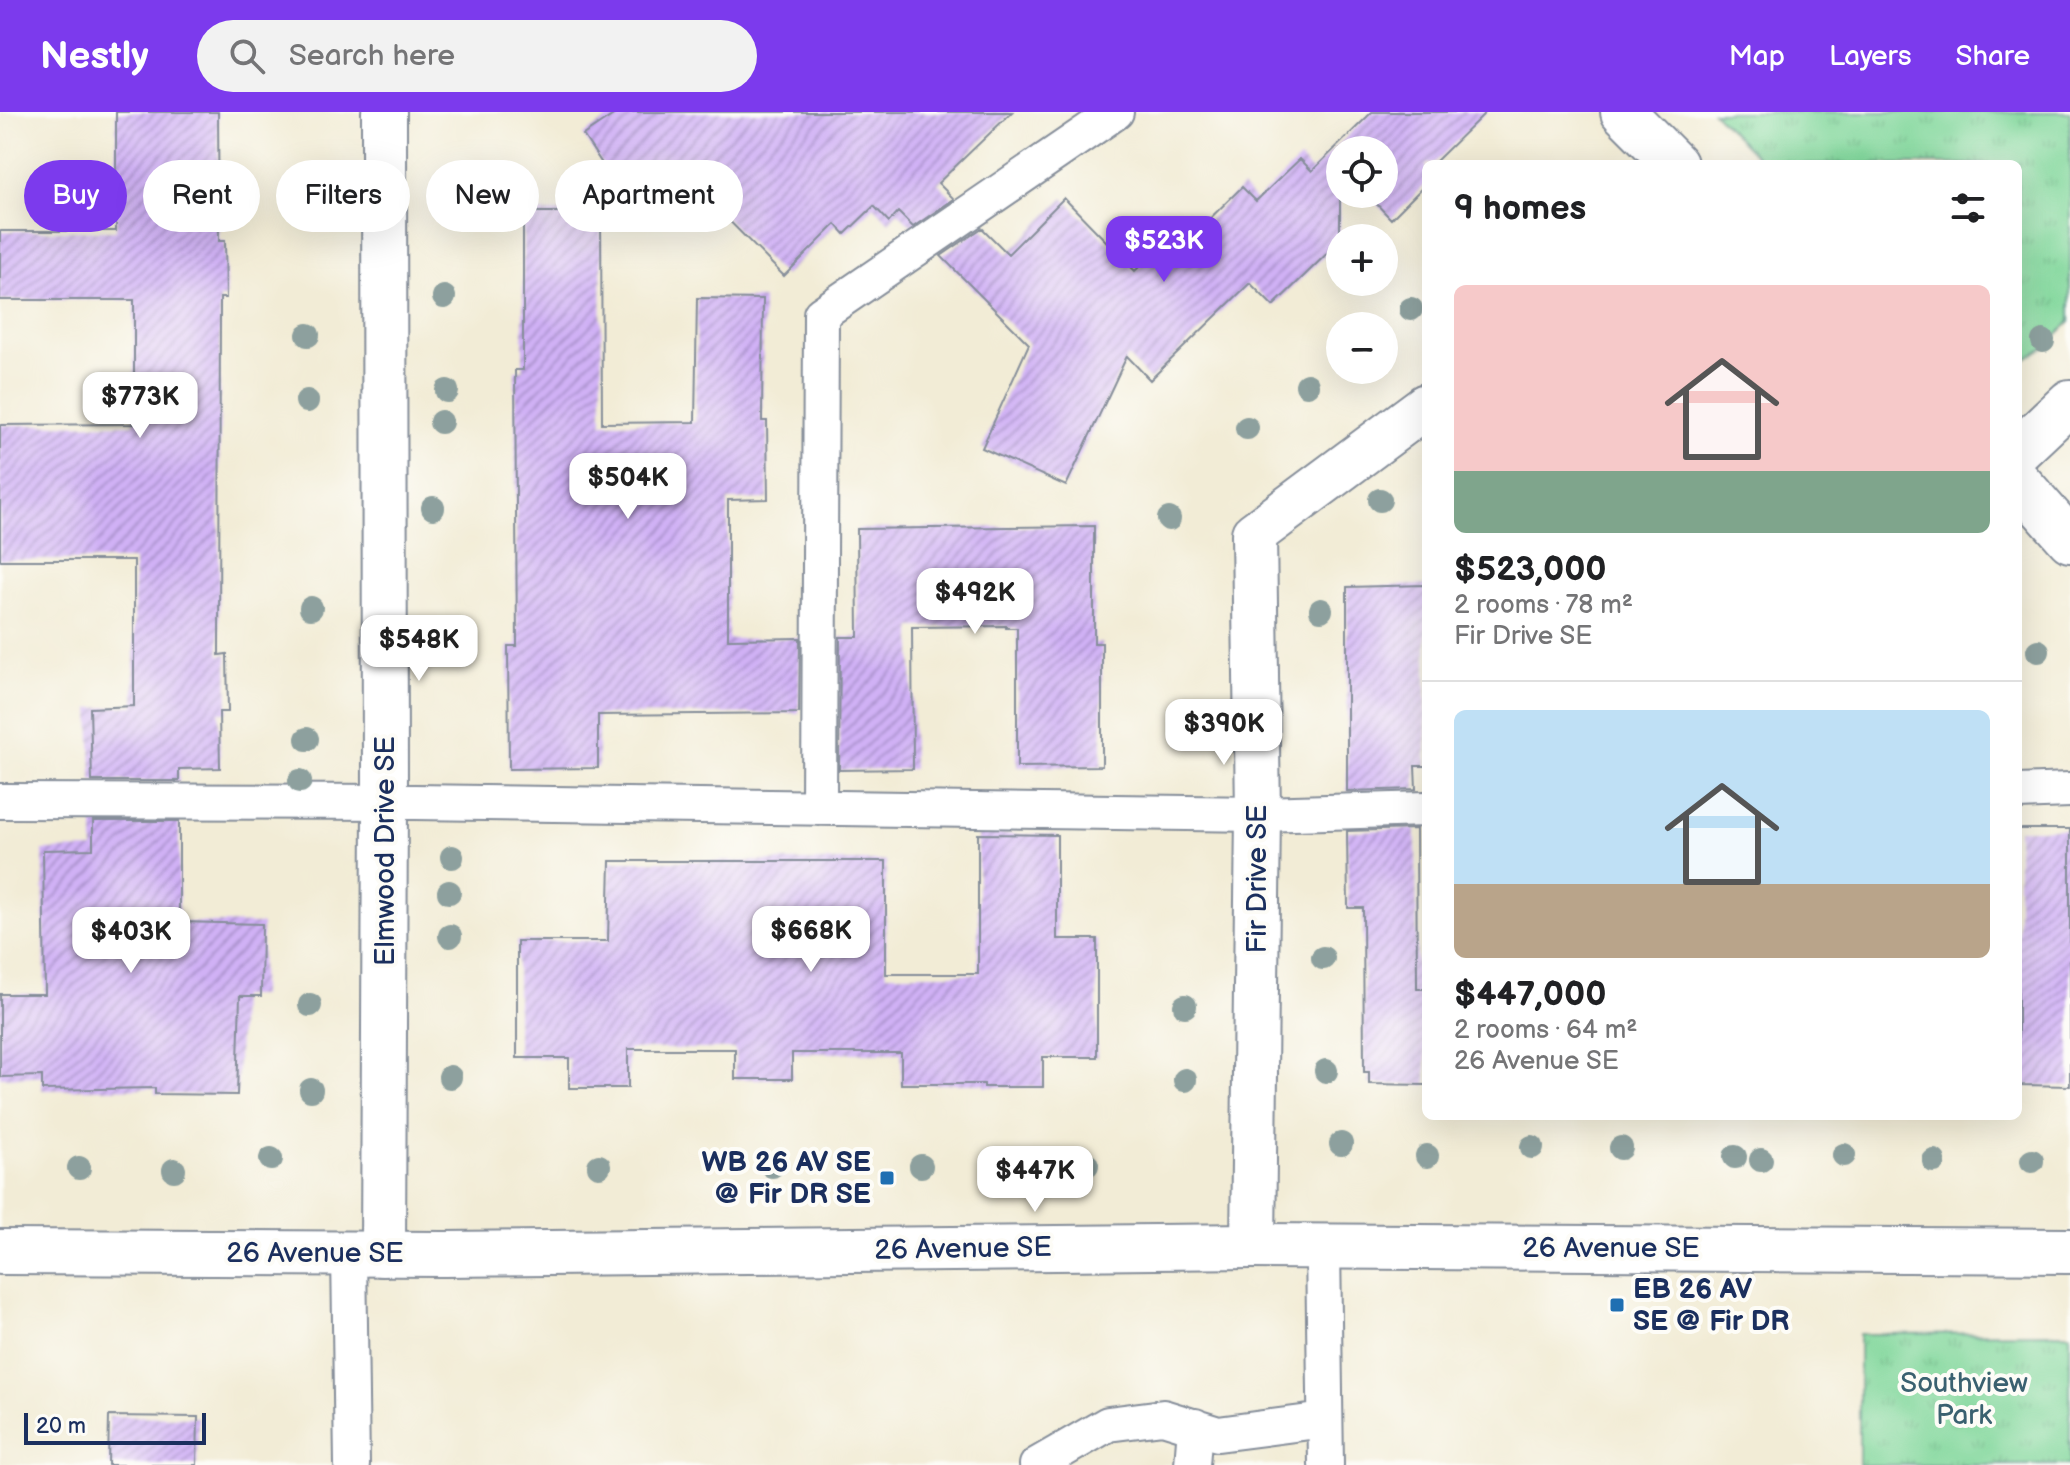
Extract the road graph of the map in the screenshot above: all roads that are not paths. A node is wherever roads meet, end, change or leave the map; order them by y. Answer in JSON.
{"nodes":[{"id":1,"x":384,"y":112,"type":"edge"},
{"id":2,"x":1116,"y":112,"type":"edge"},
{"id":3,"x":1623,"y":112,"type":"edge"},
{"id":4,"x":1671,"y":160,"type":"edge"},
{"id":5,"x":2070,"y":402,"type":"edge"},
{"id":6,"x":1422,"y":409,"type":"edge"},
{"id":7,"x":2022,"y":447,"type":"edge"},
{"id":8,"x":2022,"y":486,"type":"edge"},
{"id":9,"x":2070,"y":540,"type":"edge"},
{"id":10,"x":2070,"y":790,"type":"edge"},
{"id":11,"x":2022,"y":792,"type":"edge"},
{"id":12,"x":0,"y":801,"type":"edge"},
{"id":13,"x":385,"y":802,"type":"junction"},
{"id":14,"x":819,"y":808,"type":"junction"},
{"id":15,"x":1422,"y":809,"type":"edge"},
{"id":16,"x":1258,"y":814,"type":"junction"},
{"id":17,"x":1253,"y":1246,"type":"junction"},
{"id":18,"x":1323,"y":1246,"type":"junction"},
{"id":19,"x":2070,"y":1251,"type":"edge"},
{"id":20,"x":0,"y":1252,"type":"edge"},
{"id":21,"x":366,"y":1254,"type":"junction"},
{"id":22,"x":1325,"y":1420,"type":"junction"},
{"id":23,"x":1195,"y":1426,"type":"junction"},
{"id":24,"x":352,"y":1465,"type":"edge"},
{"id":25,"x":1037,"y":1465,"type":"edge"},
{"id":26,"x":1192,"y":1465,"type":"edge"},
{"id":27,"x":1326,"y":1465,"type":"edge"}],
"edges":[{"from":1,"to":13,"type":"street","name":"Elmwood Drive SE"},
{"from":2,"to":14,"type":"lane"},
{"from":3,"to":4,"type":"street"},
{"from":5,"to":7,"type":"street"},
{"from":6,"to":16,"type":"street","name":"Fir Drive SE"},
{"from":8,"to":9,"type":"street"},
{"from":10,"to":11,"type":"lane"},
{"from":12,"to":13,"type":"lane"},
{"from":13,"to":14,"type":"lane"},
{"from":13,"to":21,"type":"street","name":"Elmwood Drive SE"},
{"from":14,"to":16,"type":"lane"},
{"from":15,"to":16,"type":"lane"},
{"from":16,"to":17,"type":"street","name":"Fir Drive SE"},
{"from":17,"to":18,"type":"street","name":"26 Avenue SE"},
{"from":17,"to":21,"type":"street","name":"26 Avenue SE"},
{"from":18,"to":19,"type":"street","name":"26 Avenue SE"},
{"from":18,"to":22,"type":"lane"},
{"from":20,"to":21,"type":"street","name":"26 Avenue SE"},
{"from":21,"to":24,"type":"lane"},
{"from":22,"to":23,"type":"lane"},
{"from":22,"to":27,"type":"lane"},
{"from":23,"to":25,"type":"lane"},
{"from":23,"to":26,"type":"lane"}]}
